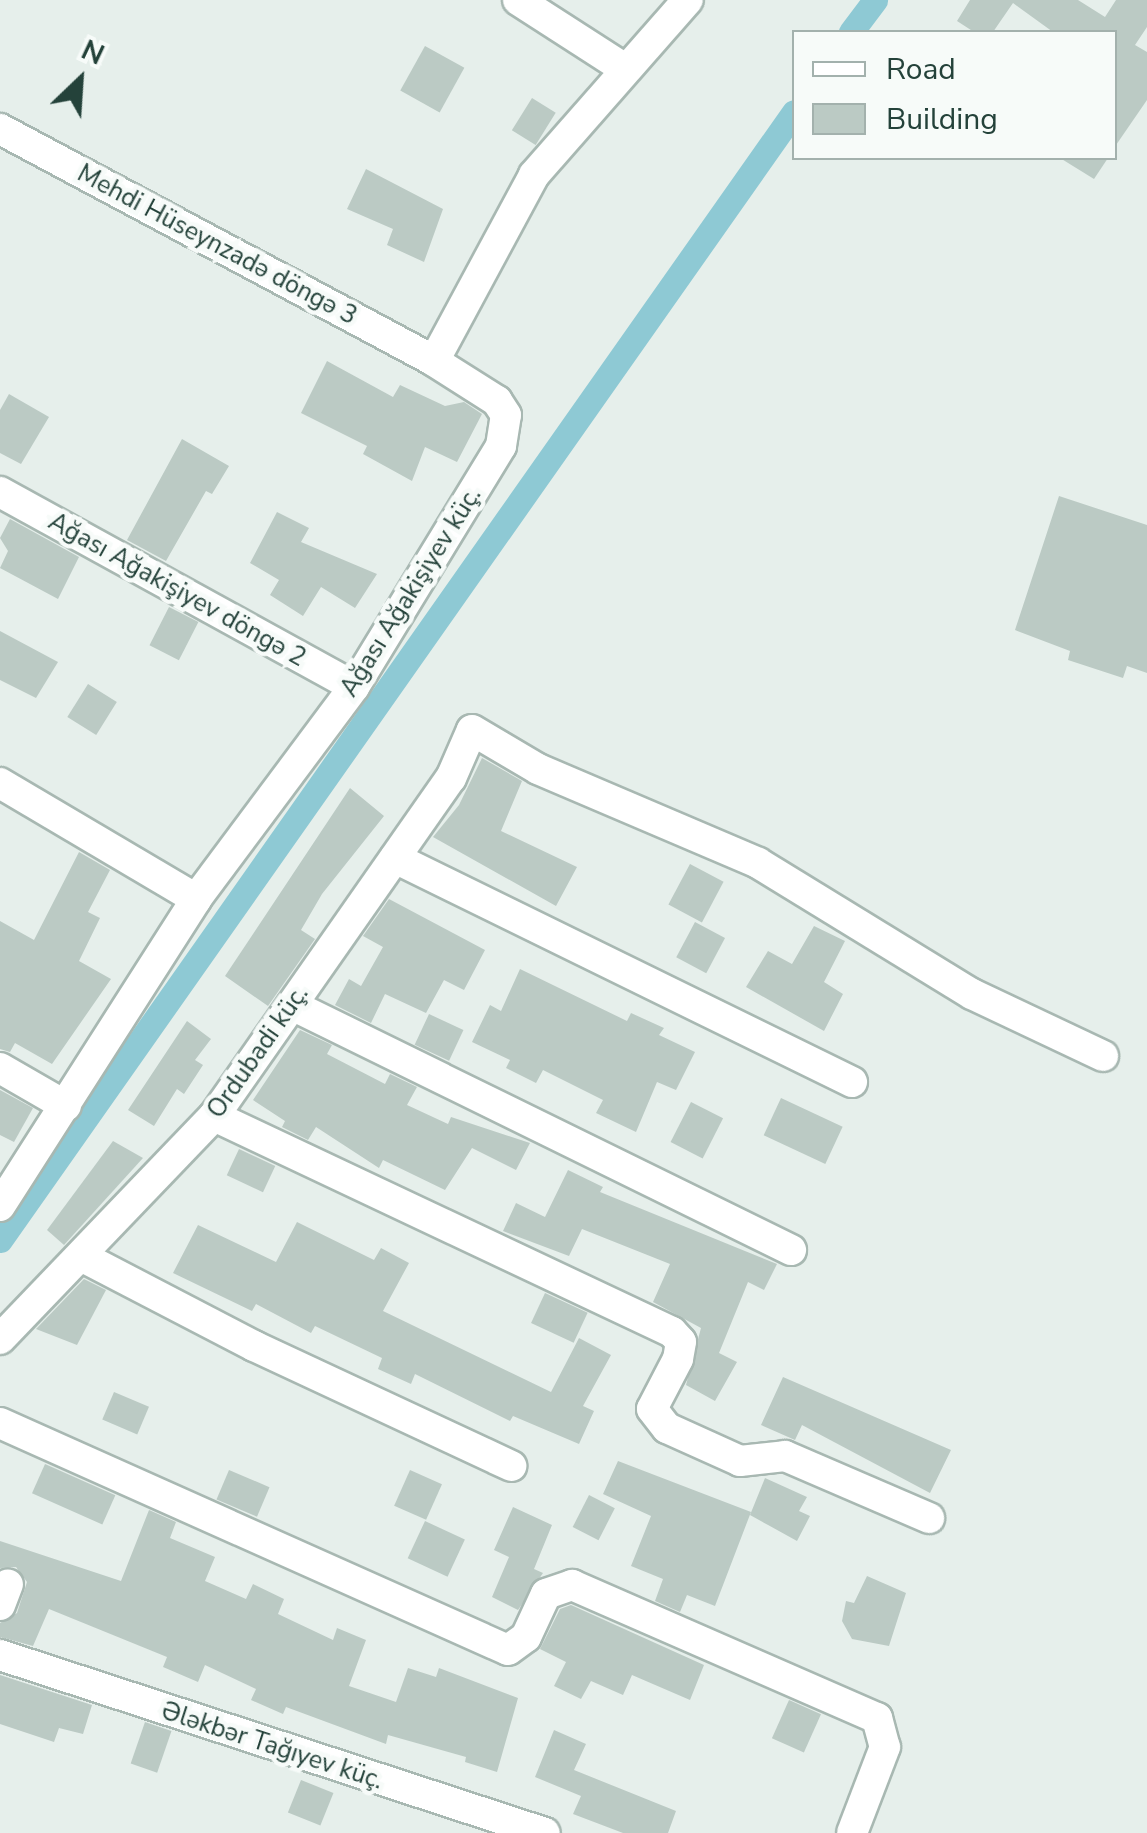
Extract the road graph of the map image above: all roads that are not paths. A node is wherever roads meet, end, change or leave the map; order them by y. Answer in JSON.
{"nodes":[{"id":1,"x":518,"y":0,"type":"edge"},
{"id":2,"x":688,"y":0,"type":"edge"},
{"id":3,"x":626,"y":69,"type":"junction"},
{"id":4,"x":0,"y":129,"type":"edge"},
{"id":5,"x":434,"y":361,"type":"junction"},
{"id":6,"x":0,"y":492,"type":"edge"},
{"id":7,"x":354,"y":687,"type":"junction"},
{"id":8,"x":0,"y":784,"type":"edge"},
{"id":9,"x":394,"y":858,"type":"junction"},
{"id":10,"x":196,"y":899,"type":"junction"},
{"id":11,"x":292,"y":1004,"type":"junction"},
{"id":12,"x":1103,"y":1056,"type":"dead end"},
{"id":13,"x":0,"y":1068,"type":"edge"},
{"id":14,"x":852,"y":1082,"type":"dead end"},
{"id":15,"x":66,"y":1106,"type":"junction"},
{"id":16,"x":214,"y":1116,"type":"junction"},
{"id":17,"x":0,"y":1206,"type":"edge"},
{"id":18,"x":791,"y":1250,"type":"dead end"},
{"id":19,"x":83,"y":1257,"type":"junction"},
{"id":20,"x":0,"y":1340,"type":"edge"},
{"id":21,"x":0,"y":1423,"type":"edge"},
{"id":22,"x":511,"y":1466,"type":"dead end"},
{"id":23,"x":929,"y":1518,"type":"dead end"},
{"id":24,"x":0,"y":1656,"type":"edge"},
{"id":25,"x":545,"y":1833,"type":"edge"},
{"id":26,"x":852,"y":1833,"type":"edge"}],
"edges":[{"from":1,"to":3,"type":"street"},
{"from":2,"to":3,"type":"street"},
{"from":3,"to":5,"type":"street"},
{"from":4,"to":5,"type":"street","name":"Mehdi Hüseynzadə döngə 3"},
{"from":5,"to":7,"type":"street","name":"Ağası Ağakişiyev küç."},
{"from":6,"to":7,"type":"street","name":"Ağası Ağakişiyev döngə 2"},
{"from":7,"to":10,"type":"street","name":"Ağası Ağakişiyev küç."},
{"from":8,"to":10,"type":"street"},
{"from":9,"to":11,"type":"street","name":"Ordubadi küç."},
{"from":9,"to":12,"type":"street","name":"Ordubadi küç."},
{"from":9,"to":14,"type":"street"},
{"from":10,"to":15,"type":"street","name":"Ağası Ağakişiyev küç."},
{"from":11,"to":16,"type":"street","name":"Ordubadi küç."},
{"from":11,"to":18,"type":"street"},
{"from":13,"to":15,"type":"street"},
{"from":15,"to":17,"type":"street","name":"Ağası Ağakişiyev küç."},
{"from":16,"to":19,"type":"street","name":"Ordubadi küç."},
{"from":16,"to":23,"type":"street"},
{"from":19,"to":20,"type":"street","name":"Ordubadi küç."},
{"from":19,"to":22,"type":"street"},
{"from":21,"to":26,"type":"street"},
{"from":24,"to":25,"type":"street","name":"Ələkbər Tağıyev küç."}]}
